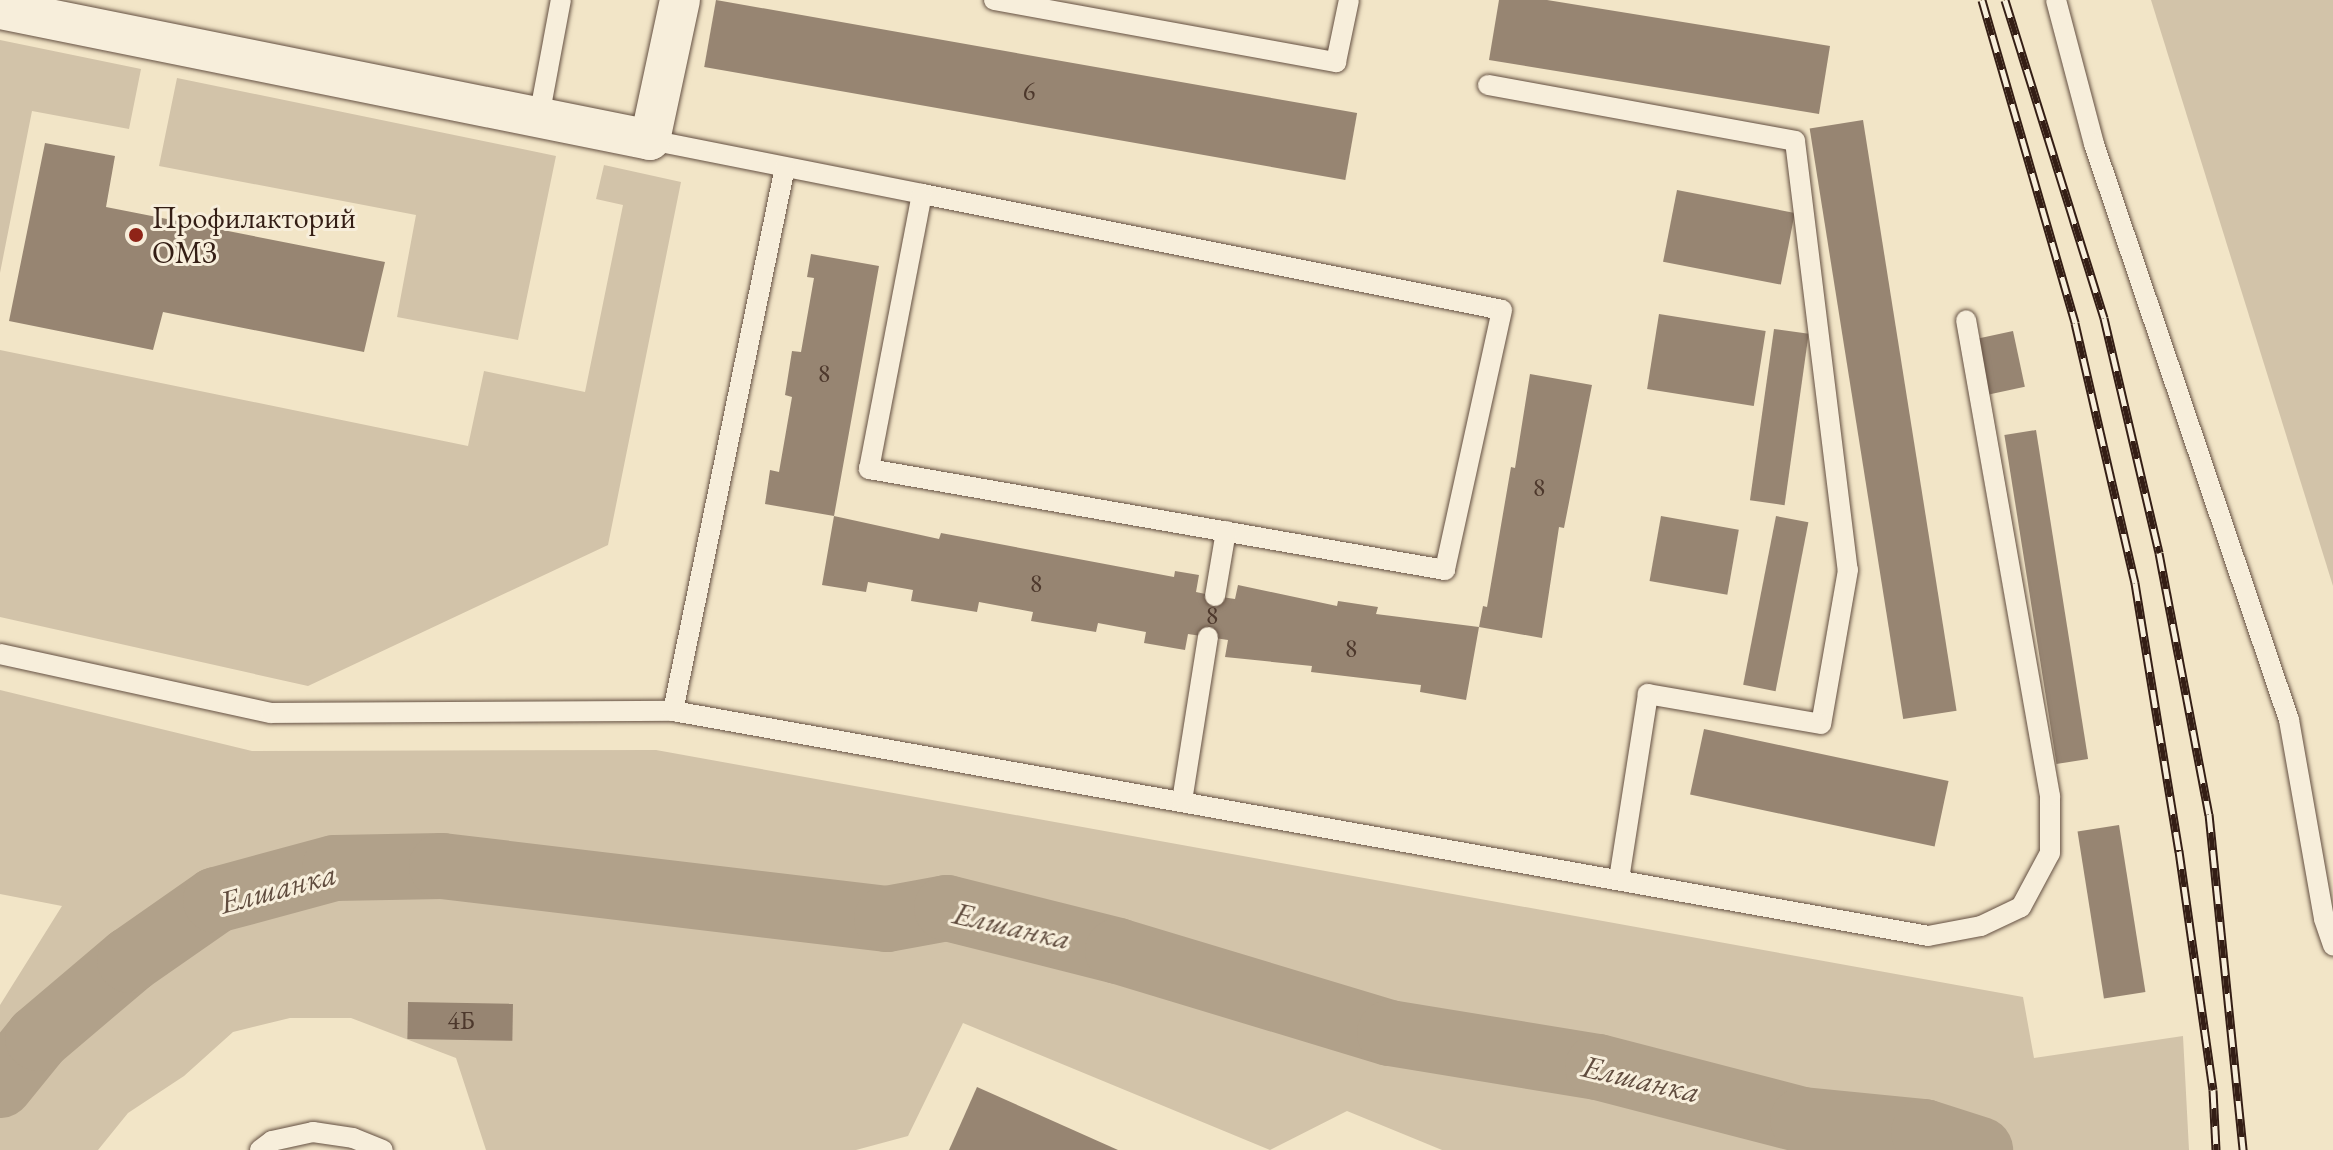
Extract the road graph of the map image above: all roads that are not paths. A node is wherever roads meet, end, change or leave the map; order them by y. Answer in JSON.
{"nodes":[{"id":1,"x":561,"y":0,"type":"edge"},
{"id":2,"x":680,"y":0,"type":"edge"},
{"id":3,"x":994,"y":0,"type":"edge"},
{"id":4,"x":1349,"y":0,"type":"edge"},
{"id":5,"x":2056,"y":0,"type":"edge"},
{"id":6,"x":0,"y":9,"type":"edge"},
{"id":7,"x":1488,"y":85,"type":"dead end"},
{"id":8,"x":539,"y":117,"type":"junction"},
{"id":9,"x":650,"y":140,"type":"junction"},
{"id":10,"x":785,"y":167,"type":"junction"},
{"id":11,"x":922,"y":194,"type":"junction"},
{"id":12,"x":1966,"y":320,"type":"dead end"},
{"id":13,"x":1226,"y":531,"type":"junction"},
{"id":14,"x":1215,"y":596,"type":"dead end"},
{"id":15,"x":1208,"y":637,"type":"dead end"},
{"id":16,"x":0,"y":654,"type":"edge"},
{"id":17,"x":673,"y":711,"type":"junction"},
{"id":18,"x":1182,"y":801,"type":"junction"},
{"id":19,"x":1619,"y":880,"type":"junction"},
{"id":20,"x":2333,"y":945,"type":"edge"},
{"id":21,"x":260,"y":1150,"type":"edge"},
{"id":22,"x":383,"y":1150,"type":"edge"}],
"edges":[{"from":1,"to":8,"type":"lane"},
{"from":2,"to":9,"type":"street"},
{"from":3,"to":4,"type":"lane"},
{"from":5,"to":20,"type":"lane"},
{"from":6,"to":8,"type":"street"},
{"from":7,"to":19,"type":"lane"},
{"from":8,"to":9,"type":"street"},
{"from":9,"to":10,"type":"lane"},
{"from":10,"to":11,"type":"lane"},
{"from":10,"to":17,"type":"lane"},
{"from":11,"to":13,"type":"lane"},
{"from":11,"to":13,"type":"lane"},
{"from":12,"to":19,"type":"lane"},
{"from":13,"to":14,"type":"lane"},
{"from":15,"to":18,"type":"lane"},
{"from":16,"to":17,"type":"lane"},
{"from":17,"to":18,"type":"lane"},
{"from":18,"to":19,"type":"lane"},
{"from":21,"to":22,"type":"lane"}]}
